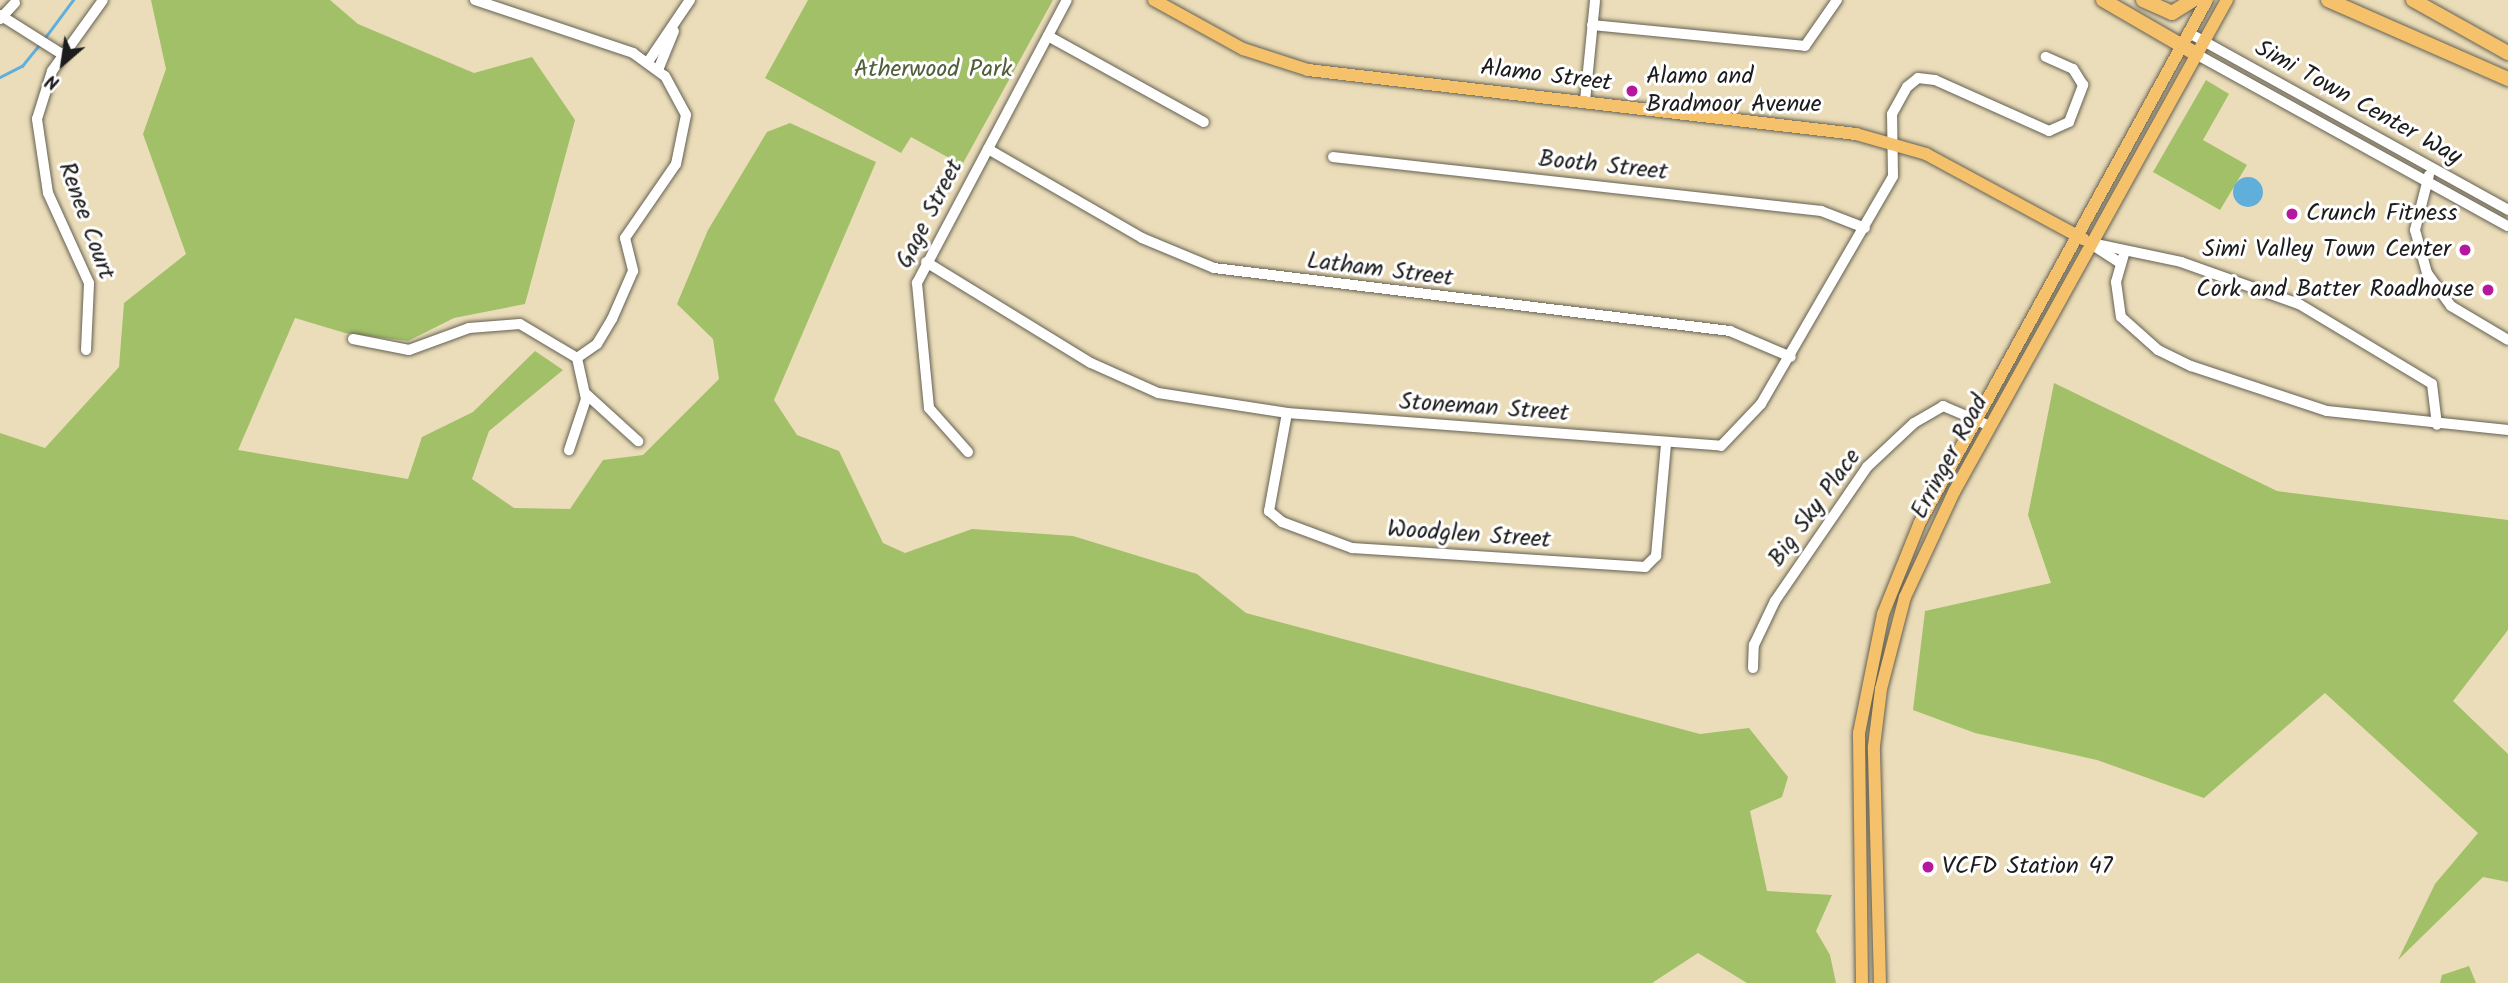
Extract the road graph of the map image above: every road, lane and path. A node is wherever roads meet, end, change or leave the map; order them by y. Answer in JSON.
{"nodes":[{"id":1,"x":103,"y":0,"type":"edge"},
{"id":2,"x":475,"y":0,"type":"edge"},
{"id":3,"x":690,"y":0,"type":"edge"},
{"id":4,"x":1067,"y":0,"type":"edge"},
{"id":5,"x":1154,"y":0,"type":"edge"},
{"id":6,"x":1595,"y":0,"type":"edge"},
{"id":7,"x":1837,"y":0,"type":"edge"},
{"id":8,"x":2103,"y":0,"type":"edge"},
{"id":9,"x":2143,"y":0,"type":"edge"},
{"id":10,"x":2193,"y":0,"type":"edge"},
{"id":11,"x":2207,"y":0,"type":"edge"},
{"id":12,"x":2227,"y":0,"type":"edge"},
{"id":13,"x":2328,"y":0,"type":"edge"},
{"id":14,"x":2413,"y":0,"type":"edge"},
{"id":15,"x":15,"y":3,"type":"dead end"},
{"id":16,"x":1,"y":17,"type":"edge"},
{"id":17,"x":1592,"y":25,"type":"junction"},
{"id":18,"x":674,"y":31,"type":"junction"},
{"id":19,"x":2189,"y":33,"type":"junction"},
{"id":20,"x":1048,"y":36,"type":"junction"},
{"id":21,"x":2204,"y":41,"type":"junction"},
{"id":22,"x":2182,"y":46,"type":"junction"},
{"id":23,"x":61,"y":53,"type":"junction"},
{"id":24,"x":2508,"y":53,"type":"edge"},
{"id":25,"x":2196,"y":54,"type":"junction"},
{"id":26,"x":2046,"y":57,"type":"dead end"},
{"id":27,"x":648,"y":62,"type":"junction"},
{"id":28,"x":658,"y":70,"type":"junction"},
{"id":29,"x":2508,"y":79,"type":"edge"},
{"id":30,"x":1585,"y":102,"type":"junction"},
{"id":31,"x":1204,"y":122,"type":"dead end"},
{"id":32,"x":1895,"y":145,"type":"junction"},
{"id":33,"x":988,"y":149,"type":"junction"},
{"id":34,"x":1333,"y":157,"type":"dead end"},
{"id":35,"x":2432,"y":169,"type":"junction"},
{"id":36,"x":2426,"y":180,"type":"junction"},
{"id":37,"x":2508,"y":210,"type":"edge"},
{"id":38,"x":2508,"y":226,"type":"edge"},
{"id":39,"x":1865,"y":228,"type":"junction"},
{"id":40,"x":2078,"y":236,"type":"junction"},
{"id":41,"x":2091,"y":243,"type":"junction"},
{"id":42,"x":2122,"y":258,"type":"junction"},
{"id":43,"x":926,"y":262,"type":"junction"},
{"id":44,"x":353,"y":340,"type":"dead end"},
{"id":45,"x":2508,"y":340,"type":"edge"},
{"id":46,"x":86,"y":350,"type":"dead end"},
{"id":47,"x":1791,"y":357,"type":"junction"},
{"id":48,"x":577,"y":358,"type":"junction"},
{"id":49,"x":585,"y":393,"type":"junction"},
{"id":50,"x":1287,"y":414,"type":"junction"},
{"id":51,"x":1976,"y":418,"type":"junction"},
{"id":52,"x":2437,"y":425,"type":"junction"},
{"id":53,"x":1990,"y":426,"type":"junction"},
{"id":54,"x":2508,"y":430,"type":"edge"},
{"id":55,"x":638,"y":440,"type":"dead end"},
{"id":56,"x":1667,"y":443,"type":"junction"},
{"id":57,"x":569,"y":450,"type":"dead end"},
{"id":58,"x":968,"y":453,"type":"dead end"},
{"id":59,"x":1754,"y":668,"type":"dead end"},
{"id":60,"x":1863,"y":983,"type":"edge"},
{"id":61,"x":1880,"y":983,"type":"edge"}],
"edges":[{"from":1,"to":23,"type":"street","name":"Renee Court"},
{"from":2,"to":27,"type":"street"},
{"from":3,"to":18,"type":"street"},
{"from":4,"to":20,"type":"street","name":"Gage Street"},
{"from":5,"to":30,"type":"main road","name":"Alamo Street"},
{"from":6,"to":17,"type":"street"},
{"from":7,"to":17,"type":"street"},
{"from":8,"to":22,"type":"highway"},
{"from":9,"to":10,"type":"highway"},
{"from":11,"to":19,"type":"main road","name":"Erringer Road"},
{"from":12,"to":21,"type":"main road","name":"Erringer Road"},
{"from":13,"to":29,"type":"highway"},
{"from":14,"to":24,"type":"highway"},
{"from":15,"to":16,"type":"street"},
{"from":16,"to":23,"type":"street"},
{"from":17,"to":30,"type":"street"},
{"from":18,"to":27,"type":"street"},
{"from":18,"to":28,"type":"street"},
{"from":19,"to":21,"type":"street","name":"Simi Town Center Way"},
{"from":19,"to":22,"type":"main road","name":"Erringer Road"},
{"from":20,"to":31,"type":"street"},
{"from":20,"to":33,"type":"street","name":"Gage Street"},
{"from":21,"to":25,"type":"main road","name":"Erringer Road"},
{"from":21,"to":35,"type":"street","name":"Simi Town Center Way"},
{"from":22,"to":25,"type":"highway"},
{"from":22,"to":40,"type":"main road","name":"Erringer Road"},
{"from":23,"to":46,"type":"street","name":"Renee Court"},
{"from":25,"to":36,"type":"street","name":"Simi Town Center Way"},
{"from":25,"to":41,"type":"main road","name":"Erringer Road"},
{"from":26,"to":32,"type":"street","name":"Stoneman Street"},
{"from":27,"to":28,"type":"street"},
{"from":28,"to":48,"type":"street"},
{"from":30,"to":32,"type":"main road","name":"Alamo Street"},
{"from":32,"to":39,"type":"street","name":"Stoneman Street"},
{"from":32,"to":40,"type":"main road","name":"Alamo Street"},
{"from":33,"to":43,"type":"street","name":"Gage Street"},
{"from":33,"to":47,"type":"street","name":"Latham Street"},
{"from":34,"to":39,"type":"street","name":"Booth Street"},
{"from":35,"to":36,"type":"street"},
{"from":35,"to":37,"type":"street","name":"Simi Town Center Way"},
{"from":36,"to":38,"type":"street","name":"Simi Town Center Way"},
{"from":36,"to":45,"type":"street"},
{"from":39,"to":47,"type":"street","name":"Stoneman Street"},
{"from":40,"to":41,"type":"main road","name":"Alamo Street"},
{"from":40,"to":51,"type":"main road","name":"Erringer Road"},
{"from":41,"to":42,"type":"street","name":"Alamo Street"},
{"from":41,"to":53,"type":"main road","name":"Erringer Road"},
{"from":42,"to":52,"type":"street","name":"Alamo Street"},
{"from":42,"to":52,"type":"street"},
{"from":43,"to":50,"type":"street","name":"Stoneman Street"},
{"from":43,"to":58,"type":"street","name":"Gage Street"},
{"from":44,"to":48,"type":"street"},
{"from":47,"to":56,"type":"street","name":"Stoneman Street"},
{"from":48,"to":49,"type":"street"},
{"from":49,"to":55,"type":"street"},
{"from":49,"to":57,"type":"street"},
{"from":50,"to":56,"type":"street","name":"Stoneman Street"},
{"from":50,"to":56,"type":"street","name":"Woodglen Street"},
{"from":51,"to":53,"type":"street","name":"Big Sky Place"},
{"from":51,"to":59,"type":"street","name":"Big Sky Place"},
{"from":51,"to":60,"type":"main road","name":"Erringer Road"},
{"from":52,"to":54,"type":"street"},
{"from":53,"to":61,"type":"main road","name":"Erringer Road"}]}
